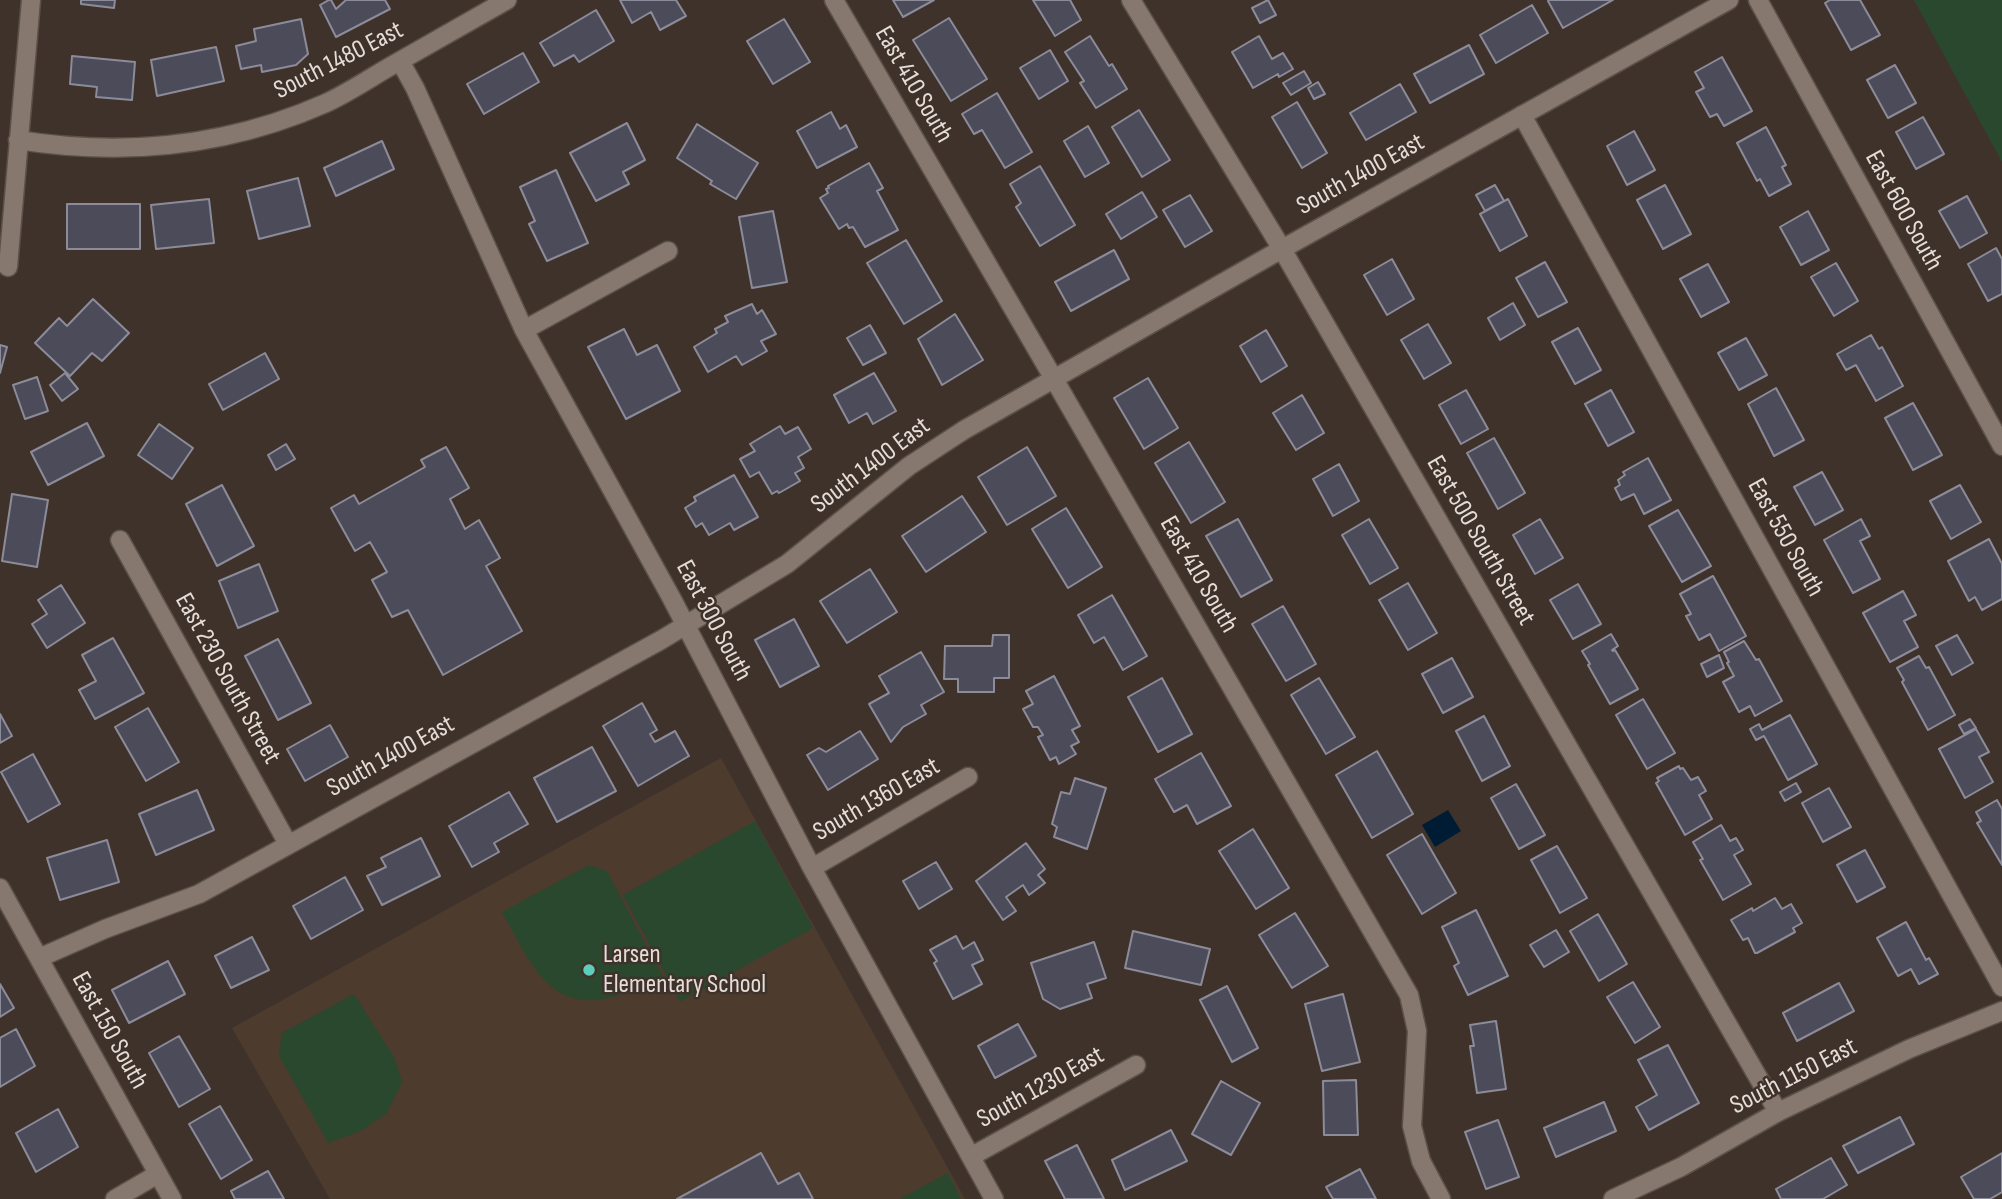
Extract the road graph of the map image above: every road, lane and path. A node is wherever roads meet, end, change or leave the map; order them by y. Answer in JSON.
{"nodes":[{"id":1,"x":31,"y":0,"type":"edge"},
{"id":2,"x":507,"y":0,"type":"edge"},
{"id":3,"x":834,"y":0,"type":"edge"},
{"id":4,"x":1131,"y":0,"type":"edge"},
{"id":5,"x":1729,"y":0,"type":"edge"},
{"id":6,"x":1758,"y":0,"type":"edge"},
{"id":7,"x":400,"y":61,"type":"junction"},
{"id":8,"x":1522,"y":115,"type":"junction"},
{"id":9,"x":19,"y":140,"type":"junction"},
{"id":10,"x":1282,"y":249,"type":"junction"},
{"id":11,"x":668,"y":251,"type":"dead end"},
{"id":12,"x":8,"y":267,"type":"dead end"},
{"id":13,"x":524,"y":330,"type":"junction"},
{"id":14,"x":1054,"y":379,"type":"junction"},
{"id":15,"x":2002,"y":446,"type":"edge"},
{"id":16,"x":120,"y":540,"type":"dead end"},
{"id":17,"x":685,"y":626,"type":"junction"},
{"id":18,"x":968,"y":777,"type":"dead end"},
{"id":19,"x":288,"y":844,"type":"junction"},
{"id":20,"x":812,"y":868,"type":"junction"},
{"id":21,"x":0,"y":888,"type":"edge"},
{"id":22,"x":39,"y":958,"type":"junction"},
{"id":23,"x":2002,"y":987,"type":"edge"},
{"id":24,"x":2002,"y":1010,"type":"edge"},
{"id":25,"x":1136,"y":1065,"type":"dead end"},
{"id":26,"x":1778,"y":1112,"type":"junction"},
{"id":27,"x":972,"y":1156,"type":"junction"},
{"id":28,"x":158,"y":1174,"type":"junction"},
{"id":29,"x":114,"y":1199,"type":"edge"},
{"id":30,"x":172,"y":1199,"type":"edge"},
{"id":31,"x":994,"y":1199,"type":"edge"},
{"id":32,"x":1441,"y":1199,"type":"edge"},
{"id":33,"x":1613,"y":1199,"type":"edge"}],
"edges":[{"from":1,"to":9,"type":"street"},
{"from":2,"to":7,"type":"street","name":"South 1480 East"},
{"from":3,"to":14,"type":"street","name":"East 410 South"},
{"from":4,"to":10,"type":"street","name":"East 500 South Street"},
{"from":5,"to":8,"type":"street","name":"South 1400 East"},
{"from":6,"to":15,"type":"street","name":"East 600 South"},
{"from":7,"to":9,"type":"street","name":"South 1480 East"},
{"from":7,"to":13,"type":"street","name":"East 300 South"},
{"from":8,"to":10,"type":"street","name":"South 1400 East"},
{"from":8,"to":23,"type":"street","name":"East 550 South"},
{"from":9,"to":12,"type":"street"},
{"from":10,"to":14,"type":"street","name":"South 1400 East"},
{"from":10,"to":26,"type":"street","name":"East 500 South Street"},
{"from":11,"to":13,"type":"street"},
{"from":13,"to":17,"type":"street","name":"East 300 South"},
{"from":14,"to":17,"type":"street","name":"South 1400 East"},
{"from":14,"to":32,"type":"street","name":"East 410 South"},
{"from":16,"to":19,"type":"street","name":"East 230 South Street"},
{"from":17,"to":19,"type":"street","name":"South 1400 East"},
{"from":17,"to":20,"type":"street","name":"East 300 South"},
{"from":18,"to":20,"type":"street","name":"South 1360 East"},
{"from":19,"to":22,"type":"street","name":"South 1400 East"},
{"from":20,"to":27,"type":"street","name":"East 300 South"},
{"from":21,"to":22,"type":"street","name":"East 150 South"},
{"from":22,"to":28,"type":"street","name":"East 150 South"},
{"from":24,"to":26,"type":"street","name":"South 1150 East"},
{"from":25,"to":27,"type":"street","name":"South 1230 East"},
{"from":26,"to":33,"type":"street","name":"South 1150 East"},
{"from":27,"to":31,"type":"street","name":"East 300 South"},
{"from":28,"to":29,"type":"street"},
{"from":28,"to":30,"type":"street","name":"East 150 South"}]}
